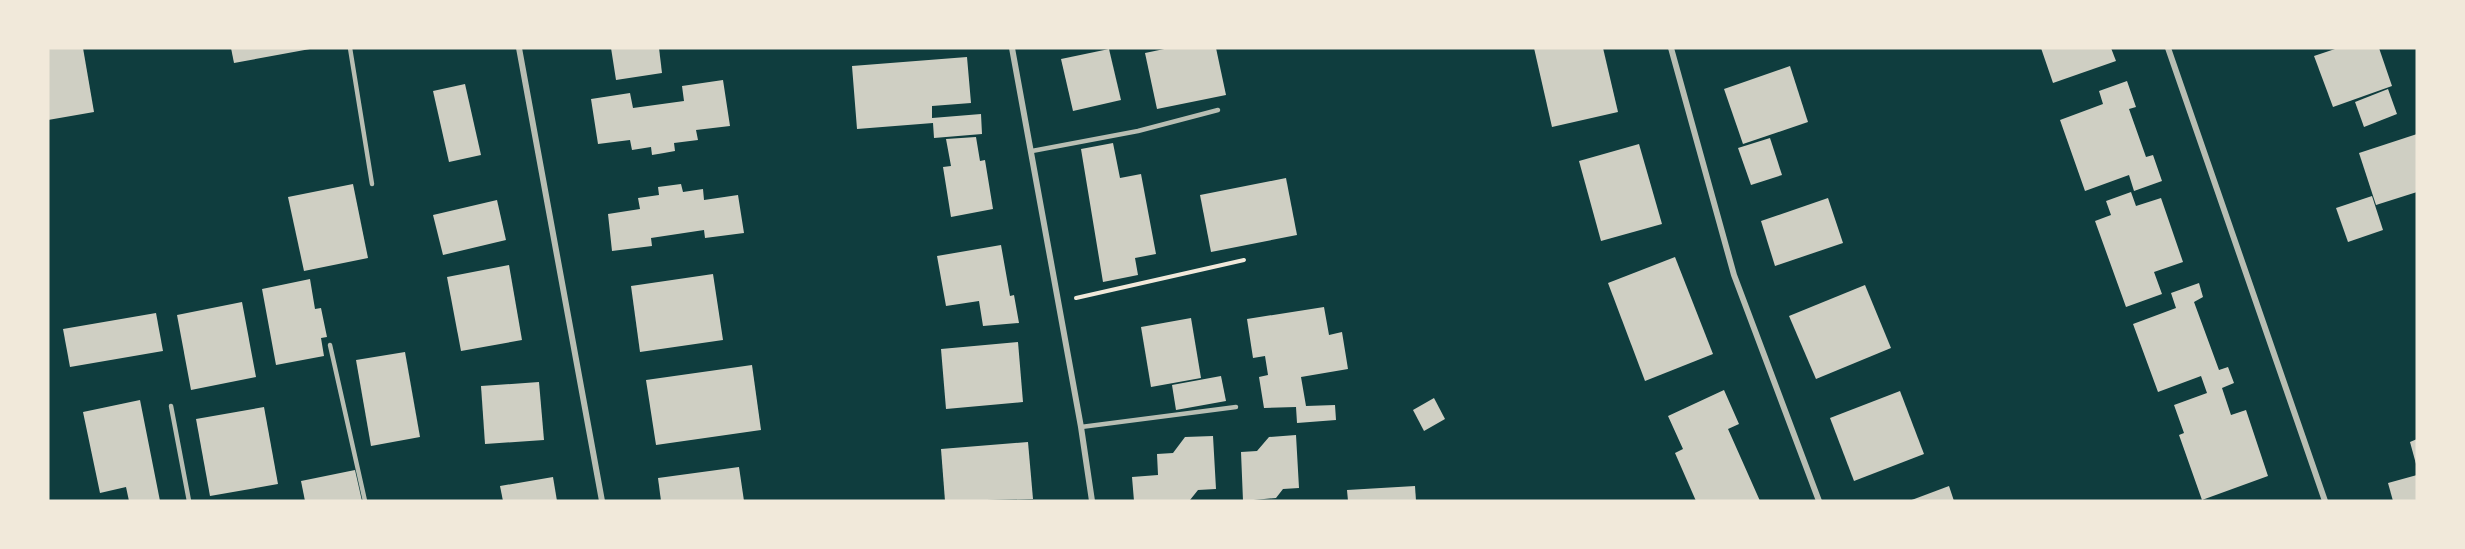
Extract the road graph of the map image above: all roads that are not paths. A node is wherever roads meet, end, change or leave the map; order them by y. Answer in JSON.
{"nodes":[{"id":1,"x":350,"y":48,"type":"edge"},
{"id":2,"x":519,"y":48,"type":"edge"},
{"id":3,"x":1012,"y":48,"type":"edge"},
{"id":4,"x":1671,"y":48,"type":"edge"},
{"id":5,"x":2168,"y":48,"type":"edge"},
{"id":6,"x":1218,"y":110,"type":"dead end"},
{"id":7,"x":1032,"y":151,"type":"junction"},
{"id":8,"x":372,"y":184,"type":"dead end"},
{"id":9,"x":330,"y":345,"type":"dead end"},
{"id":10,"x":171,"y":406,"type":"dead end"},
{"id":11,"x":1236,"y":407,"type":"dead end"},
{"id":12,"x":1081,"y":427,"type":"junction"},
{"id":13,"x":189,"y":501,"type":"edge"},
{"id":14,"x":365,"y":501,"type":"edge"},
{"id":15,"x":602,"y":501,"type":"edge"},
{"id":16,"x":1092,"y":501,"type":"edge"},
{"id":17,"x":1819,"y":501,"type":"edge"},
{"id":18,"x":2325,"y":501,"type":"edge"}],
"edges":[{"from":1,"to":8,"type":"lane"},
{"from":2,"to":15,"type":"street"},
{"from":3,"to":7,"type":"street"},
{"from":4,"to":17,"type":"street"},
{"from":5,"to":18,"type":"street"},
{"from":6,"to":7,"type":"lane"},
{"from":7,"to":12,"type":"street"},
{"from":9,"to":14,"type":"lane"},
{"from":10,"to":13,"type":"lane"},
{"from":11,"to":12,"type":"lane"},
{"from":12,"to":16,"type":"street"}]}
